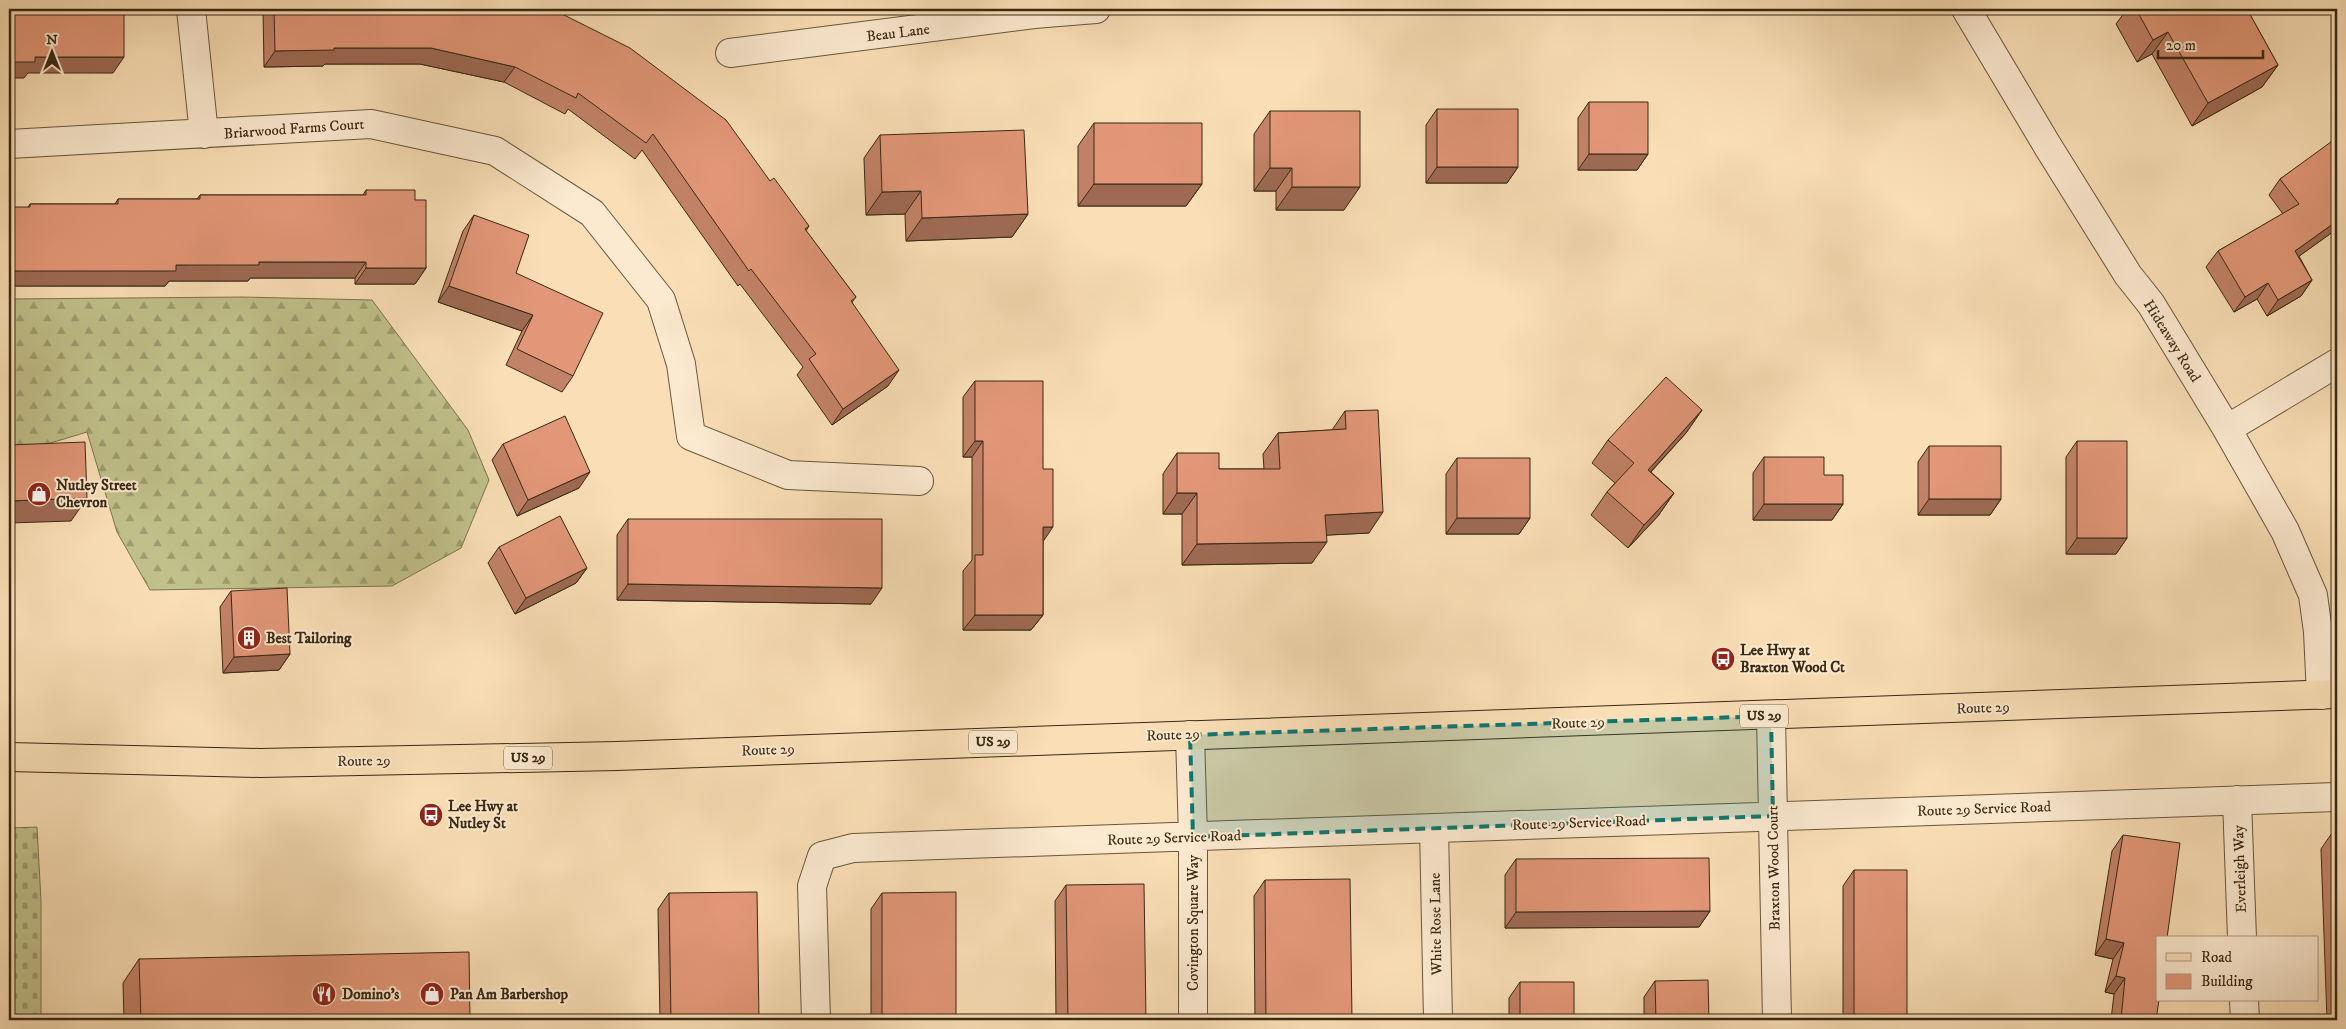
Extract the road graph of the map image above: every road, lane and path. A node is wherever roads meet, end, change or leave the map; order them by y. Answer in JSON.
{"nodes":[{"id":1,"x":191,"y":9,"type":"edge"},
{"id":2,"x":1096,"y":9,"type":"edge"},
{"id":3,"x":1966,"y":9,"type":"edge"},
{"id":4,"x":1033,"y":12,"type":"edge"},
{"id":5,"x":730,"y":53,"type":"dead end"},
{"id":6,"x":204,"y":134,"type":"junction"},
{"id":7,"x":9,"y":144,"type":"edge"},
{"id":8,"x":2337,"y":362,"type":"edge"},
{"id":9,"x":2227,"y":428,"type":"junction"},
{"id":10,"x":920,"y":481,"type":"dead end"},
{"id":11,"x":2329,"y":694,"type":"edge"},
{"id":12,"x":1771,"y":716,"type":"junction"},
{"id":13,"x":1190,"y":735,"type":"junction"},
{"id":14,"x":9,"y":757,"type":"edge"},
{"id":15,"x":2337,"y":797,"type":"edge"},
{"id":16,"x":2237,"y":800,"type":"junction"},
{"id":17,"x":1773,"y":816,"type":"junction"},
{"id":18,"x":1434,"y":828,"type":"junction"},
{"id":19,"x":1193,"y":838,"type":"junction"},
{"id":20,"x":2242,"y":936,"type":"edge"},
{"id":21,"x":2244,"y":1002,"type":"edge"},
{"id":22,"x":816,"y":1020,"type":"edge"},
{"id":23,"x":1193,"y":1020,"type":"edge"},
{"id":24,"x":1438,"y":1020,"type":"edge"},
{"id":25,"x":1777,"y":1020,"type":"edge"},
{"id":26,"x":2245,"y":1020,"type":"edge"}],
"edges":[{"from":1,"to":6,"type":"street","name":"Briarwood Farms Court"},
{"from":2,"to":4,"type":"street","name":"Beau Lane"},
{"from":3,"to":9,"type":"street","name":"Hideaway Road"},
{"from":4,"to":5,"type":"street","name":"Beau Lane"},
{"from":6,"to":7,"type":"street","name":"Briarwood Farms Court"},
{"from":6,"to":10,"type":"street","name":"Briarwood Farms Court"},
{"from":8,"to":9,"type":"street"},
{"from":9,"to":11,"type":"street","name":"Hideaway Road"},
{"from":11,"to":12,"type":"main road","name":"Route 29","number":"US 29"},
{"from":12,"to":13,"type":"main road","name":"Route 29","number":"US 29"},
{"from":12,"to":17,"type":"street","name":"Braxton Wood Court"},
{"from":13,"to":14,"type":"main road","name":"Route 29","number":"US 29"},
{"from":13,"to":19,"type":"street","name":"Covington Square Way"},
{"from":15,"to":16,"type":"street","name":"Route 29 Service Road"},
{"from":16,"to":17,"type":"street","name":"Route 29 Service Road"},
{"from":16,"to":20,"type":"street","name":"Everleigh Way"},
{"from":17,"to":18,"type":"street","name":"Route 29 Service Road"},
{"from":17,"to":25,"type":"street","name":"Braxton Wood Court"},
{"from":18,"to":19,"type":"street","name":"Route 29 Service Road"},
{"from":18,"to":24,"type":"street","name":"White Rose Lane"},
{"from":19,"to":22,"type":"street","name":"Route 29 Service Road"},
{"from":19,"to":23,"type":"street","name":"Covington Square Way"},
{"from":21,"to":26,"type":"street"}]}
